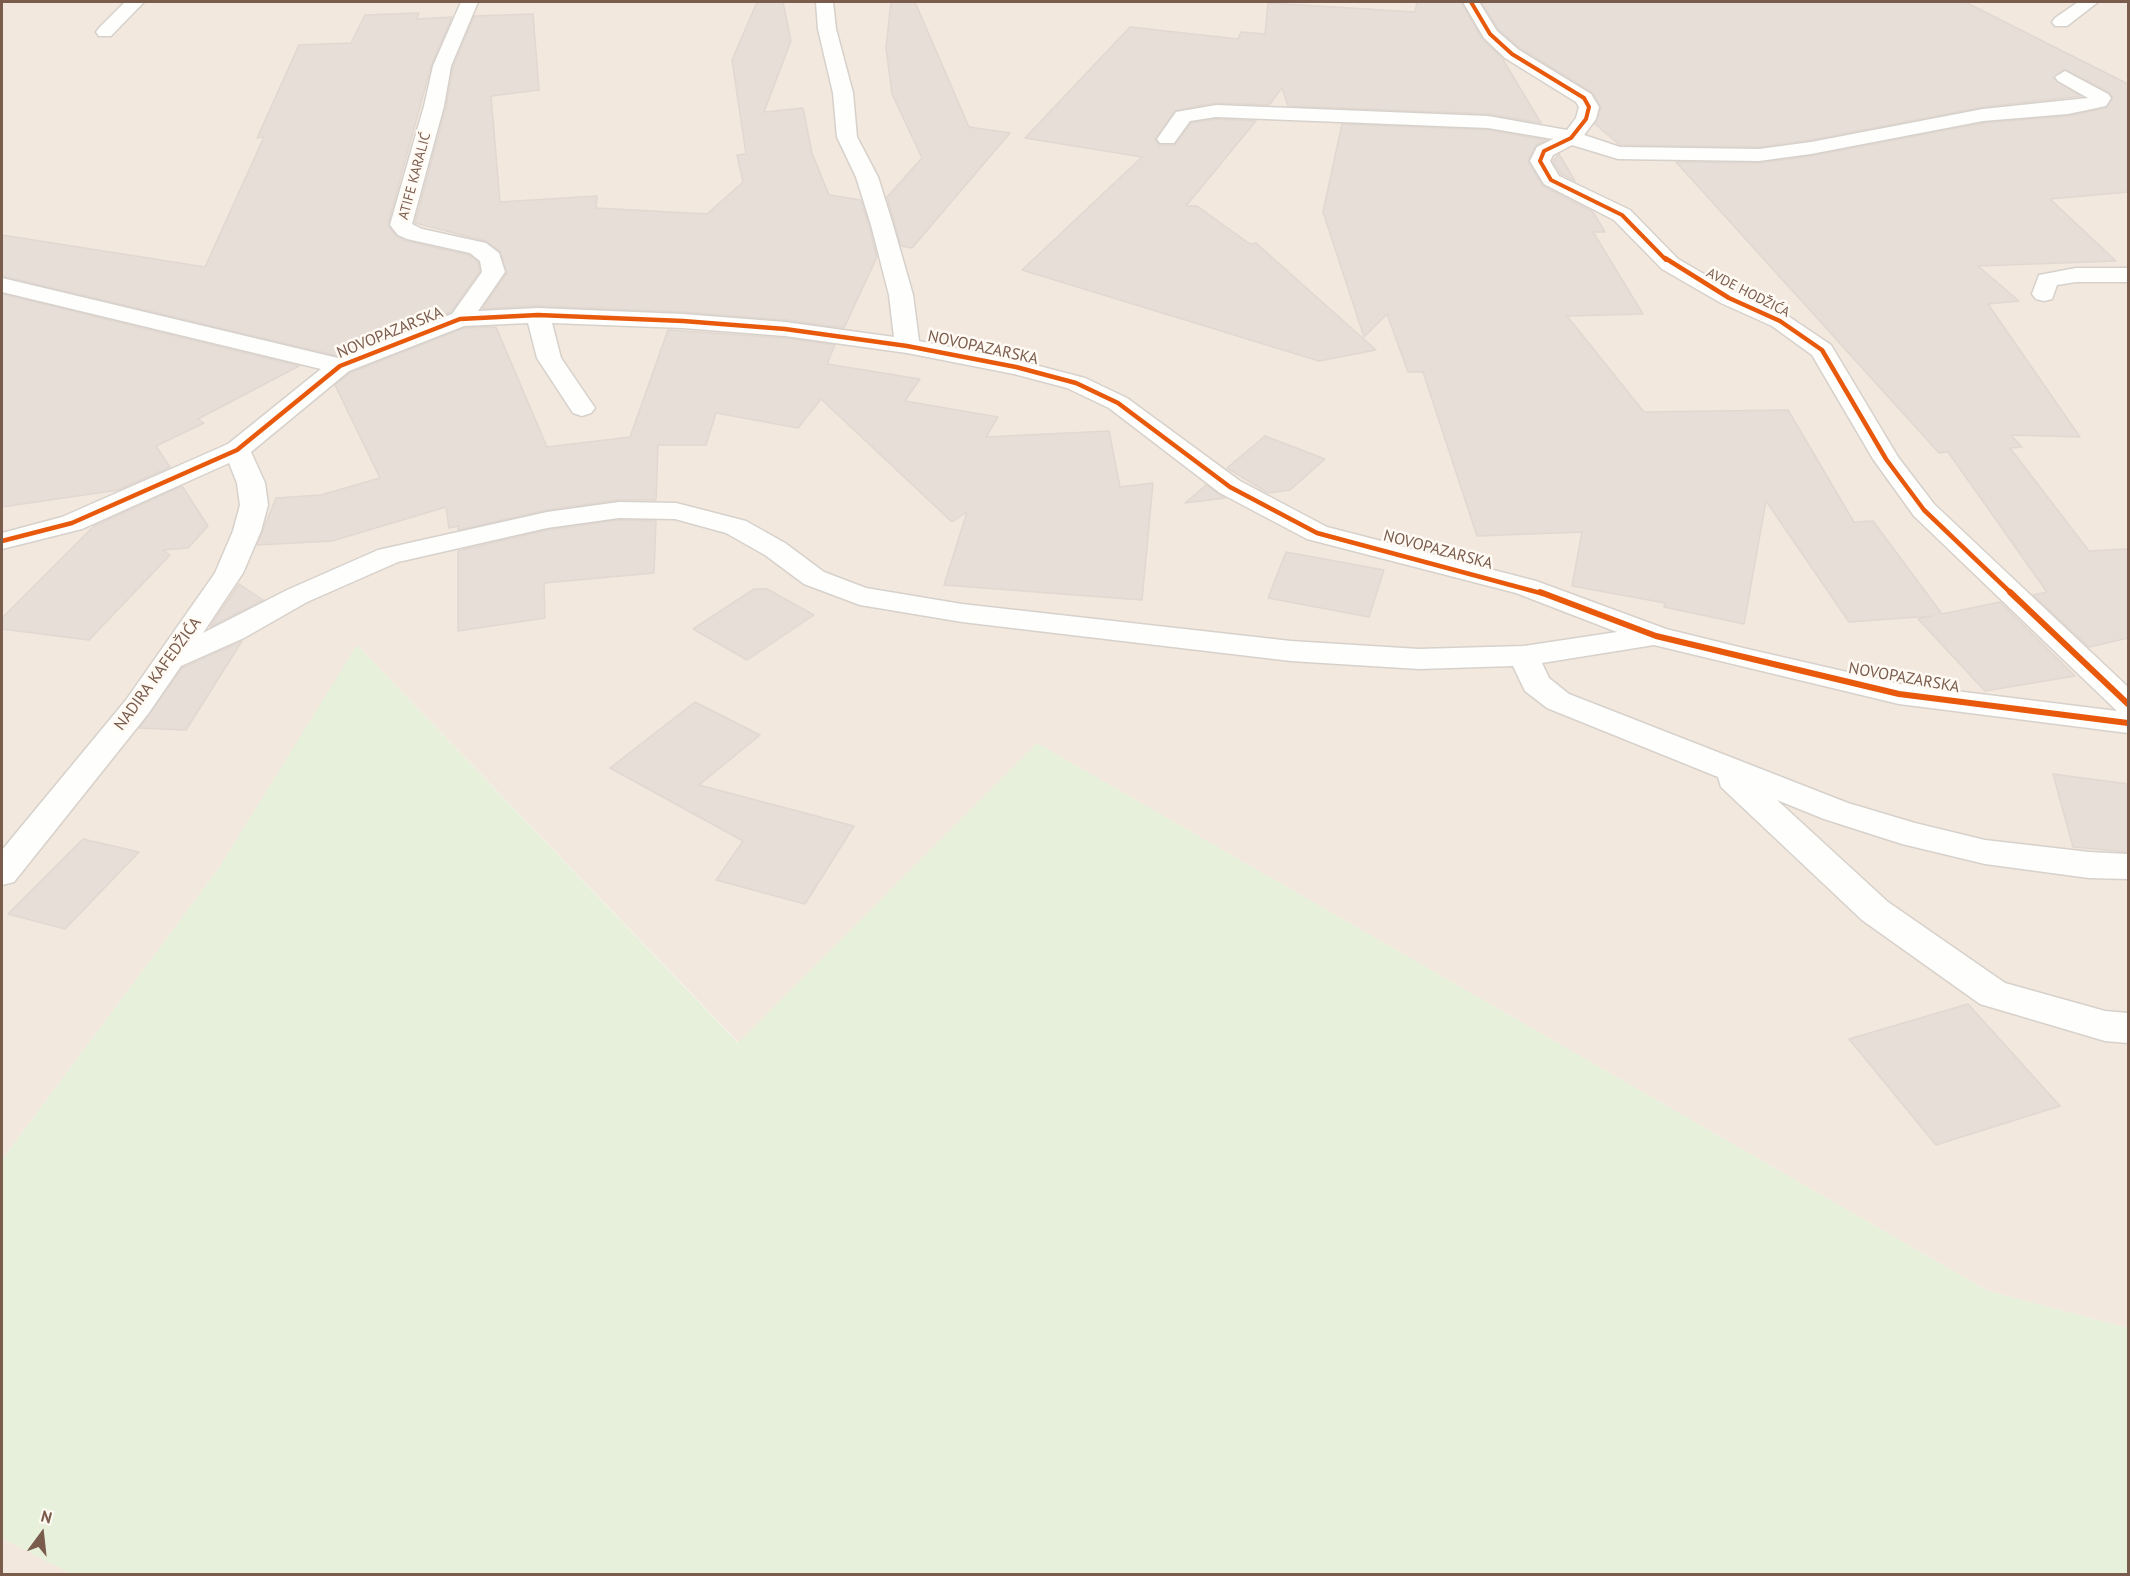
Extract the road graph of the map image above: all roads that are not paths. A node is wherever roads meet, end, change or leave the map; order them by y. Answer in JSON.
{"nodes":[{"id":1,"x":135,"y":2,"type":"edge"},
{"id":2,"x":469,"y":2,"type":"edge"},
{"id":3,"x":825,"y":2,"type":"edge"},
{"id":4,"x":1471,"y":2,"type":"edge"},
{"id":5,"x":2089,"y":2,"type":"edge"},
{"id":6,"x":2061,"y":22,"type":"dead end"},
{"id":7,"x":105,"y":32,"type":"dead end"},
{"id":8,"x":2065,"y":77,"type":"dead end"},
{"id":9,"x":1571,"y":138,"type":"junction"},
{"id":10,"x":1167,"y":139,"type":"dead end"},
{"id":11,"x":2128,"y":275,"type":"edge"},
{"id":12,"x":2,"y":285,"type":"edge"},
{"id":13,"x":2044,"y":294,"type":"dead end"},
{"id":14,"x":538,"y":315,"type":"junction"},
{"id":15,"x":460,"y":319,"type":"junction"},
{"id":16,"x":907,"y":346,"type":"junction"},
{"id":17,"x":340,"y":366,"type":"junction"},
{"id":18,"x":582,"y":408,"type":"dead end"},
{"id":19,"x":237,"y":450,"type":"junction"},
{"id":20,"x":2,"y":541,"type":"edge"},
{"id":21,"x":1656,"y":636,"type":"junction"},
{"id":22,"x":1524,"y":656,"type":"junction"},
{"id":23,"x":171,"y":658,"type":"junction"},
{"id":24,"x":2128,"y":704,"type":"edge"},
{"id":25,"x":2128,"y":723,"type":"edge"},
{"id":26,"x":1720,"y":767,"type":"junction"},
{"id":27,"x":2128,"y":866,"type":"edge"},
{"id":28,"x":2,"y":873,"type":"edge"},
{"id":29,"x":2128,"y":1028,"type":"edge"}],
"edges":[{"from":1,"to":7,"type":"street"},
{"from":2,"to":15,"type":"street","name":"ATIFE KARALIĆ"},
{"from":3,"to":16,"type":"street"},
{"from":4,"to":9,"type":"street"},
{"from":5,"to":6,"type":"street"},
{"from":8,"to":9,"type":"street"},
{"from":9,"to":10,"type":"street"},
{"from":9,"to":24,"type":"street","name":"AVDE HODŽIĆA"},
{"from":11,"to":13,"type":"street"},
{"from":12,"to":17,"type":"street"},
{"from":14,"to":15,"type":"street","name":"NOVOPAZARSKA"},
{"from":14,"to":16,"type":"street","name":"NOVOPAZARSKA"},
{"from":14,"to":18,"type":"street"},
{"from":15,"to":17,"type":"street","name":"NOVOPAZARSKA"},
{"from":16,"to":21,"type":"street","name":"NOVOPAZARSKA"},
{"from":17,"to":19,"type":"street","name":"NOVOPAZARSKA"},
{"from":19,"to":20,"type":"street","name":"NOVOPAZARSKA"},
{"from":19,"to":23,"type":"street","name":"NADIRA KAFEDŽIĆA"},
{"from":21,"to":22,"type":"street","name":"NOVOPAZARSKA"},
{"from":21,"to":25,"type":"street","name":"NOVOPAZARSKA"},
{"from":22,"to":23,"type":"street","name":"NOVOPAZARSKA"},
{"from":22,"to":26,"type":"street"},
{"from":23,"to":28,"type":"street","name":"NADIRA KAFEDŽIĆA"},
{"from":26,"to":27,"type":"street"},
{"from":26,"to":29,"type":"street"}]}
